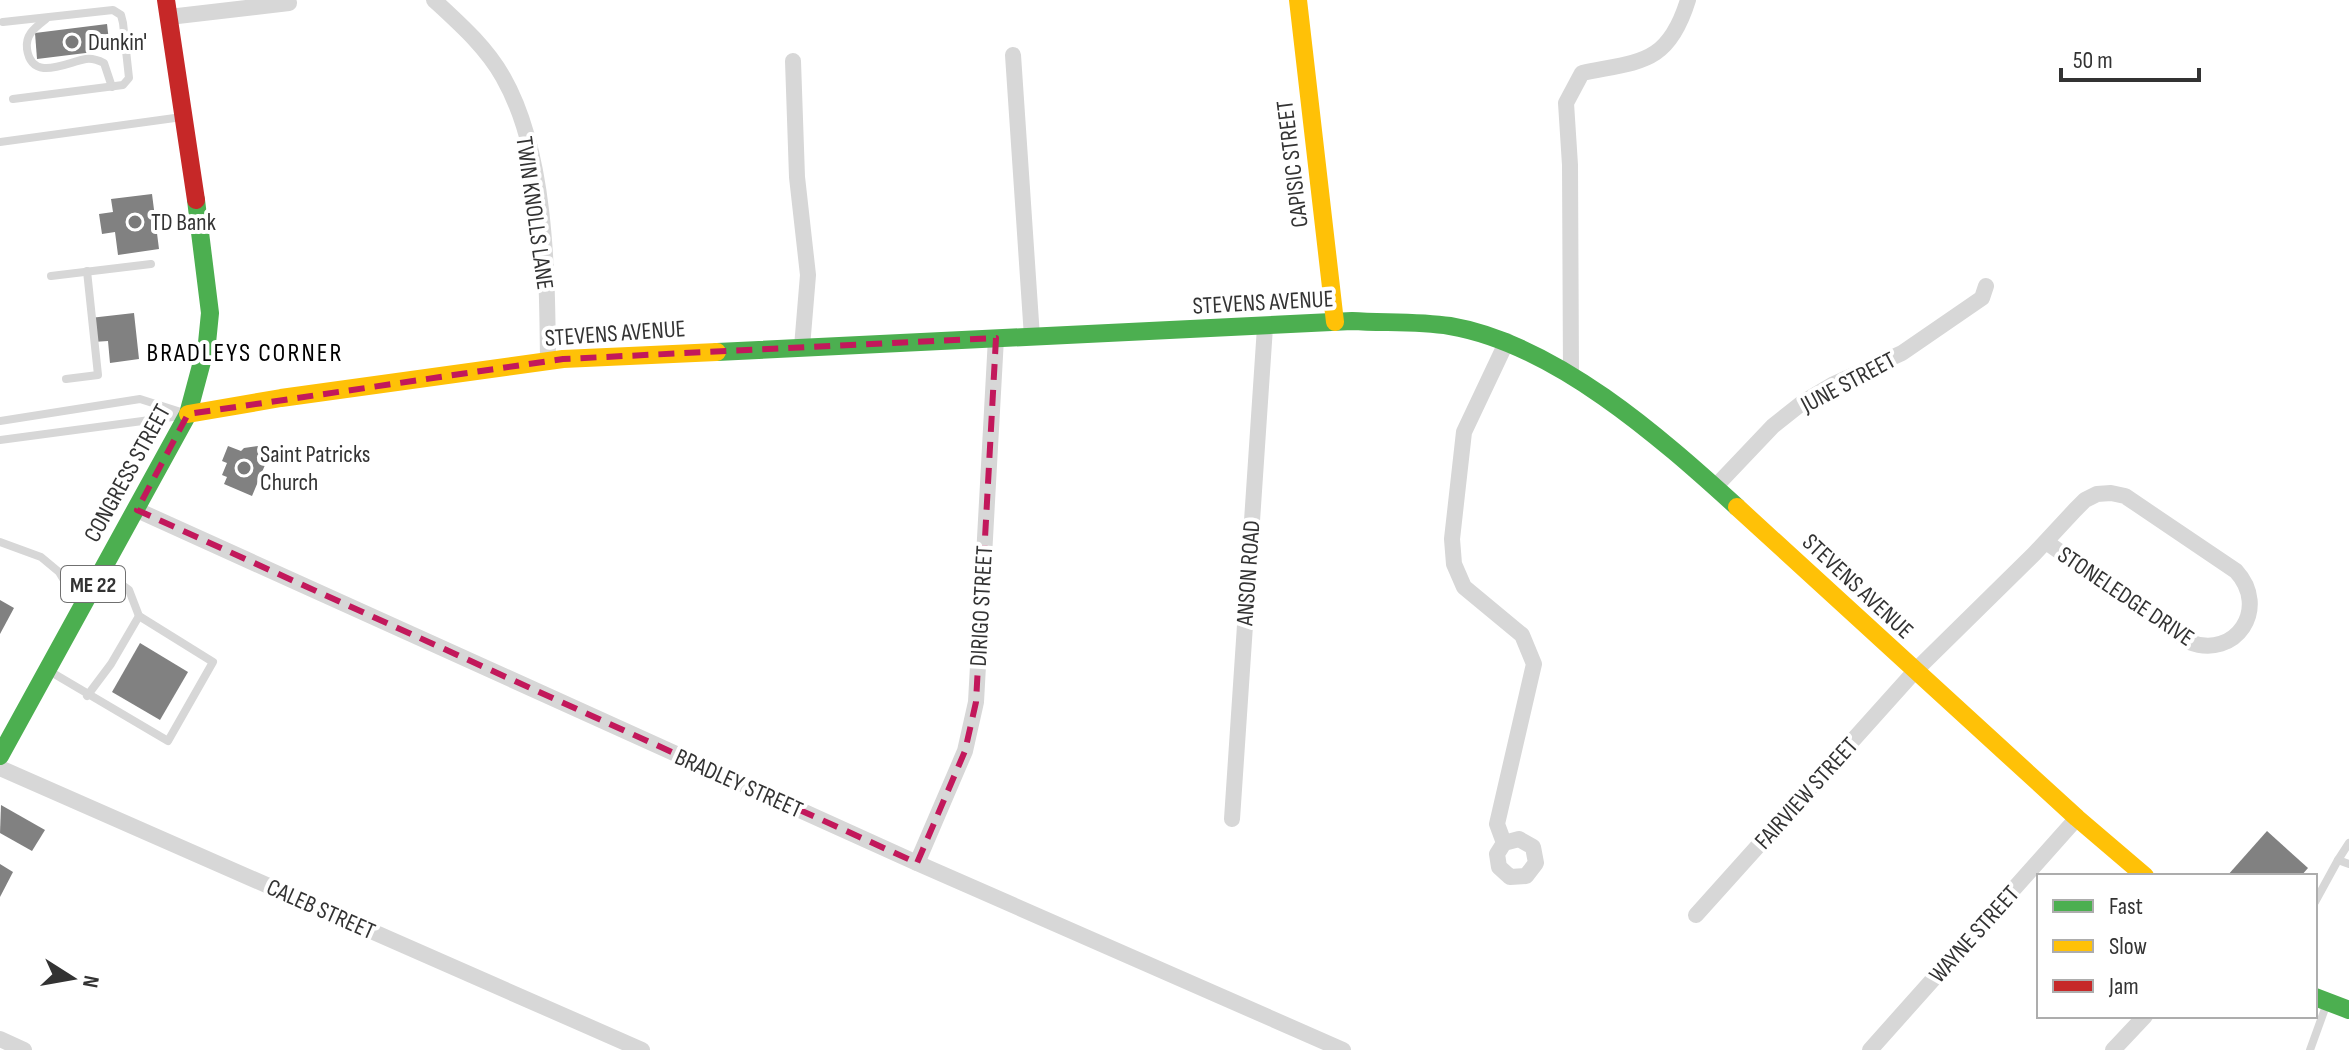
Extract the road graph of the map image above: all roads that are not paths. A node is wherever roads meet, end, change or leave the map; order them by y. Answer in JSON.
{"nodes":[{"id":1,"x":434,"y":0,"type":"edge"},
{"id":2,"x":1688,"y":0,"type":"edge"},
{"id":3,"x":1297,"y":1,"type":"edge"},
{"id":4,"x":289,"y":3,"type":"dead end"},
{"id":5,"x":168,"y":8,"type":"edge"},
{"id":6,"x":48,"y":17,"type":"junction"},
{"id":7,"x":3,"y":22,"type":"dead end"},
{"id":8,"x":1013,"y":55,"type":"dead end"},
{"id":9,"x":793,"y":61,"type":"dead end"},
{"id":10,"x":112,"y":87,"type":"junction"},
{"id":11,"x":13,"y":99,"type":"dead end"},
{"id":12,"x":183,"y":117,"type":"junction"},
{"id":13,"x":0,"y":142,"type":"edge"},
{"id":14,"x":151,"y":264,"type":"dead end"},
{"id":15,"x":87,"y":271,"type":"junction"},
{"id":16,"x":51,"y":276,"type":"dead end"},
{"id":17,"x":1986,"y":286,"type":"dead end"},
{"id":18,"x":1335,"y":322,"type":"junction"},
{"id":19,"x":1265,"y":327,"type":"junction"},
{"id":20,"x":1032,"y":337,"type":"junction"},
{"id":21,"x":996,"y":338,"type":"junction"},
{"id":22,"x":1507,"y":341,"type":"junction"},
{"id":23,"x":802,"y":347,"type":"junction"},
{"id":24,"x":548,"y":361,"type":"junction"},
{"id":25,"x":1571,"y":376,"type":"junction"},
{"id":26,"x":66,"y":379,"type":"dead end"},
{"id":27,"x":188,"y":414,"type":"junction"},
{"id":28,"x":0,"y":421,"type":"edge"},
{"id":29,"x":0,"y":440,"type":"edge"},
{"id":30,"x":1715,"y":487,"type":"junction"},
{"id":31,"x":137,"y":510,"type":"junction"},
{"id":32,"x":0,"y":542,"type":"edge"},
{"id":33,"x":2046,"y":542,"type":"junction"},
{"id":34,"x":102,"y":569,"type":"junction"},
{"id":35,"x":84,"y":600,"type":"junction"},
{"id":36,"x":139,"y":616,"type":"junction"},
{"id":37,"x":47,"y":670,"type":"junction"},
{"id":38,"x":1915,"y":671,"type":"junction"},
{"id":39,"x":87,"y":696,"type":"junction"},
{"id":40,"x":0,"y":756,"type":"edge"},
{"id":41,"x":0,"y":768,"type":"edge"},
{"id":42,"x":2077,"y":818,"type":"junction"},
{"id":43,"x":1232,"y":819,"type":"dead end"},
{"id":44,"x":1504,"y":843,"type":"dead end"},
{"id":45,"x":2349,"y":843,"type":"edge"},
{"id":46,"x":2338,"y":860,"type":"junction"},
{"id":47,"x":917,"y":863,"type":"junction"},
{"id":48,"x":2349,"y":864,"type":"edge"},
{"id":49,"x":2143,"y":874,"type":"edge"},
{"id":50,"x":2317,"y":898,"type":"edge"},
{"id":51,"x":1696,"y":915,"type":"dead end"},
{"id":52,"x":2321,"y":1000,"type":"edge"},
{"id":53,"x":2349,"y":1010,"type":"edge"},
{"id":54,"x":2143,"y":1018,"type":"edge"},
{"id":55,"x":0,"y":1039,"type":"edge"},
{"id":56,"x":24,"y":1050,"type":"edge"},
{"id":57,"x":642,"y":1050,"type":"edge"},
{"id":58,"x":1343,"y":1050,"type":"edge"},
{"id":59,"x":1870,"y":1050,"type":"edge"},
{"id":60,"x":2113,"y":1050,"type":"edge"},
{"id":61,"x":2310,"y":1050,"type":"edge"}],
"edges":[{"from":1,"to":24,"type":"street","name":"TWIN KNOLLS LANE"},
{"from":2,"to":25,"type":"street"},
{"from":3,"to":18,"type":"main road","name":"CAPISIC STREET"},
{"from":4,"to":5,"type":"street"},
{"from":5,"to":12,"type":"main road","name":"CONGRESS STREET"},
{"from":6,"to":7,"type":"lane"},
{"from":6,"to":10,"type":"lane"},
{"from":6,"to":10,"type":"lane"},
{"from":8,"to":20,"type":"street"},
{"from":9,"to":23,"type":"street"},
{"from":10,"to":11,"type":"lane"},
{"from":12,"to":13,"type":"lane"},
{"from":12,"to":27,"type":"main road","name":"CONGRESS STREET"},
{"from":14,"to":15,"type":"lane"},
{"from":15,"to":16,"type":"lane"},
{"from":15,"to":26,"type":"lane"},
{"from":17,"to":30,"type":"street","name":"JUNE STREET"},
{"from":18,"to":19,"type":"main road","name":"STEVENS AVENUE"},
{"from":18,"to":22,"type":"main road","name":"STEVENS AVENUE"},
{"from":19,"to":20,"type":"main road","name":"STEVENS AVENUE"},
{"from":19,"to":43,"type":"street","name":"ANSON ROAD"},
{"from":20,"to":21,"type":"main road","name":"STEVENS AVENUE"},
{"from":21,"to":23,"type":"main road","name":"STEVENS AVENUE"},
{"from":21,"to":47,"type":"street","name":"DIRIGO STREET"},
{"from":22,"to":25,"type":"main road","name":"STEVENS AVENUE"},
{"from":22,"to":44,"type":"street"},
{"from":23,"to":24,"type":"main road","name":"STEVENS AVENUE"},
{"from":24,"to":27,"type":"main road","name":"STEVENS AVENUE"},
{"from":25,"to":30,"type":"main road","name":"STEVENS AVENUE"},
{"from":27,"to":28,"type":"lane"},
{"from":27,"to":29,"type":"lane"},
{"from":27,"to":31,"type":"main road","name":"CONGRESS STREET","number":"ME 22"},
{"from":30,"to":38,"type":"main road","name":"STEVENS AVENUE"},
{"from":31,"to":34,"type":"main road","name":"CONGRESS STREET","number":"ME 22"},
{"from":31,"to":47,"type":"street","name":"BRADLEY STREET"},
{"from":32,"to":35,"type":"lane"},
{"from":33,"to":33,"type":"street","name":"STONELEDGE DRIVE"},
{"from":33,"to":38,"type":"street","name":"STONELEDGE DRIVE"},
{"from":34,"to":35,"type":"main road","name":"CONGRESS STREET","number":"ME 22"},
{"from":34,"to":36,"type":"lane"},
{"from":35,"to":37,"type":"main road","name":"CONGRESS STREET","number":"ME 22"},
{"from":36,"to":39,"type":"lane"},
{"from":36,"to":39,"type":"lane"},
{"from":37,"to":39,"type":"lane"},
{"from":37,"to":40,"type":"main road","name":"CONGRESS STREET","number":"ME 22"},
{"from":38,"to":42,"type":"main road","name":"STEVENS AVENUE"},
{"from":38,"to":51,"type":"street","name":"FAIRVIEW STREET"},
{"from":41,"to":57,"type":"street","name":"CALEB STREET"},
{"from":42,"to":49,"type":"main road","name":"STEVENS AVENUE"},
{"from":42,"to":59,"type":"street","name":"WAYNE STREET"},
{"from":45,"to":46,"type":"lane"},
{"from":46,"to":48,"type":"lane"},
{"from":46,"to":50,"type":"lane"},
{"from":47,"to":58,"type":"street","name":"BRADLEY STREET"},
{"from":52,"to":53,"type":"main road"},
{"from":52,"to":61,"type":"lane"},
{"from":54,"to":60,"type":"street"},
{"from":55,"to":56,"type":"street"}]}
